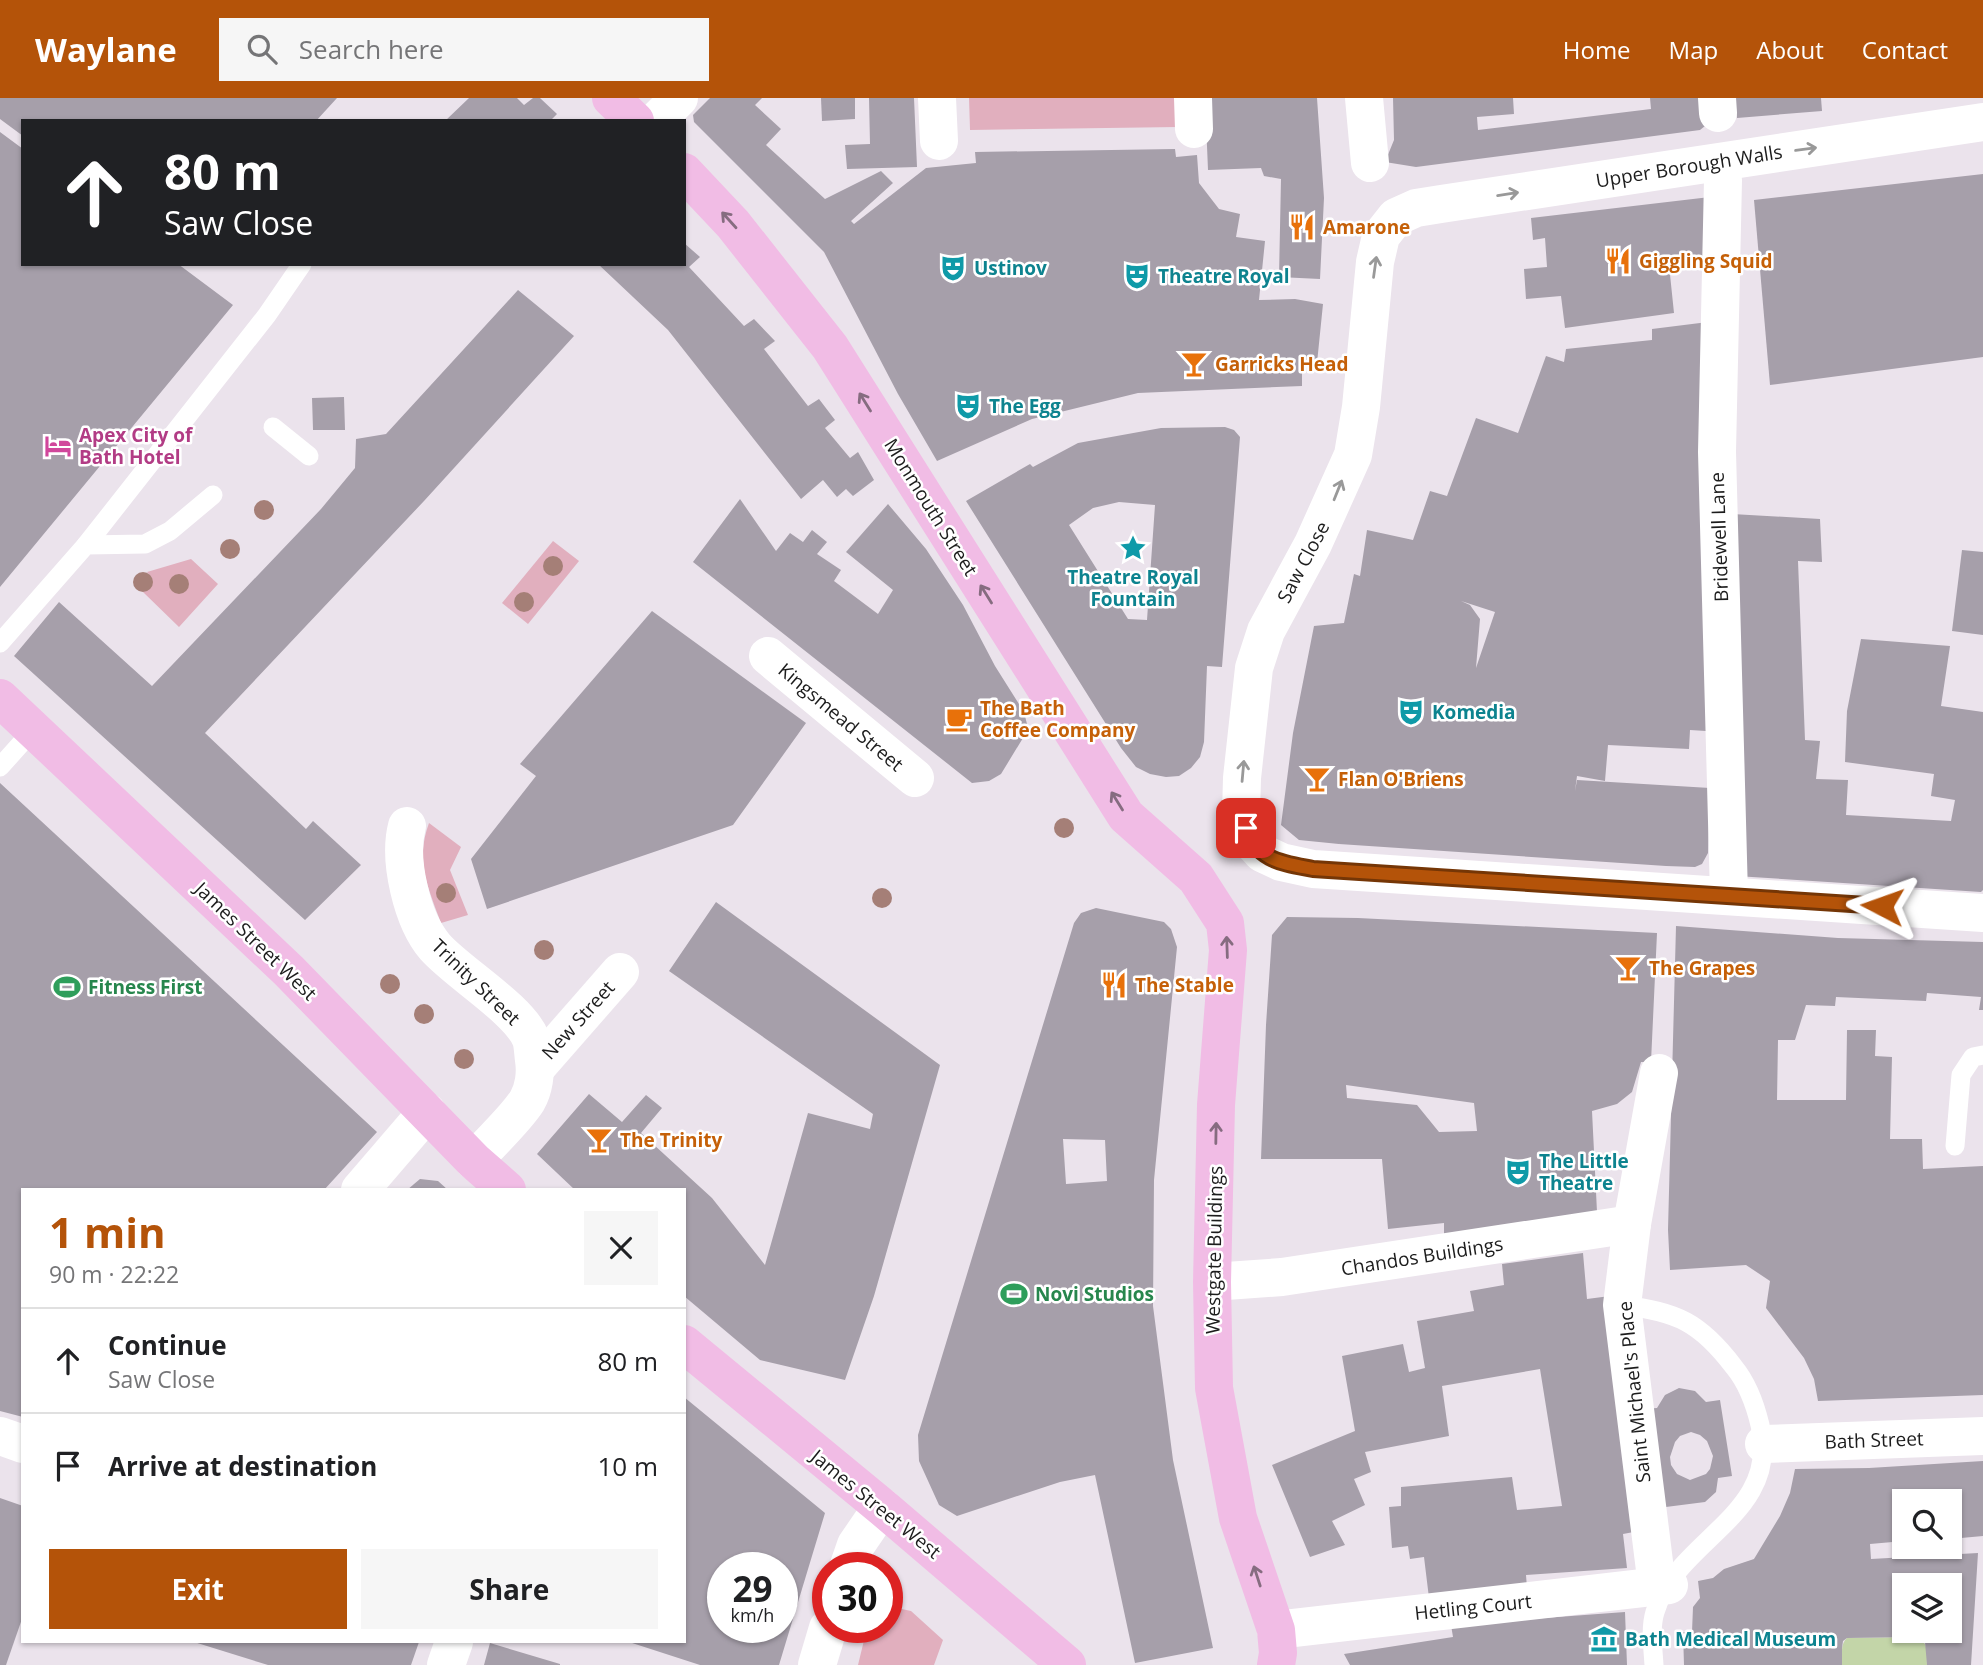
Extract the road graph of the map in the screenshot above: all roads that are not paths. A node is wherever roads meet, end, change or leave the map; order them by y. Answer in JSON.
{"nodes":[{"id":1,"x":611,"y":98,"type":"edge"},
{"id":2,"x":679,"y":98,"type":"edge"},
{"id":3,"x":937,"y":98,"type":"edge"},
{"id":4,"x":1364,"y":98,"type":"edge"},
{"id":5,"x":633,"y":119,"type":"edge"},
{"id":6,"x":658,"y":119,"type":"edge"},
{"id":7,"x":1983,"y":122,"type":"edge"},
{"id":8,"x":939,"y":141,"type":"dead end"},
{"id":9,"x":1370,"y":163,"type":"dead end"},
{"id":10,"x":686,"y":174,"type":"edge"},
{"id":11,"x":1723,"y":180,"type":"dead end"},
{"id":12,"x":1396,"y":217,"type":"joint"},
{"id":13,"x":301,"y":266,"type":"edge"},
{"id":14,"x":273,"y":427,"type":"dead end"},
{"id":15,"x":309,"y":456,"type":"dead end"},
{"id":16,"x":214,"y":495,"type":"dead end"},
{"id":17,"x":86,"y":545,"type":"junction"},
{"id":18,"x":0,"y":643,"type":"edge"},
{"id":19,"x":768,"y":656,"type":"dead end"},
{"id":20,"x":0,"y":698,"type":"edge"},
{"id":21,"x":34,"y":729,"type":"junction"},
{"id":22,"x":0,"y":767,"type":"edge"},
{"id":23,"x":915,"y":778,"type":"dead end"},
{"id":24,"x":407,"y":826,"type":"dead end"},
{"id":25,"x":1163,"y":851,"type":"joint"},
{"id":26,"x":1730,"y":895,"type":"junction"},
{"id":27,"x":1983,"y":913,"type":"edge"},
{"id":28,"x":614,"y":980,"type":"dead end"},
{"id":29,"x":1983,"y":1055,"type":"edge"},
{"id":30,"x":536,"y":1068,"type":"junction"},
{"id":31,"x":1659,"y":1073,"type":"dead end"},
{"id":32,"x":427,"y":1112,"type":"junction"},
{"id":33,"x":1955,"y":1146,"type":"dead end"},
{"id":34,"x":474,"y":1161,"type":"junction"},
{"id":35,"x":362,"y":1188,"type":"edge"},
{"id":36,"x":505,"y":1188,"type":"edge"},
{"id":37,"x":1632,"y":1224,"type":"junction"},
{"id":38,"x":1212,"y":1282,"type":"junction"},
{"id":39,"x":1622,"y":1306,"type":"junction"},
{"id":40,"x":686,"y":1346,"type":"edge"},
{"id":41,"x":0,"y":1436,"type":"edge"},
{"id":42,"x":1983,"y":1436,"type":"edge"},
{"id":43,"x":21,"y":1443,"type":"edge"},
{"id":44,"x":1764,"y":1444,"type":"junction"},
{"id":45,"x":882,"y":1507,"type":"junction"},
{"id":46,"x":854,"y":1552,"type":"edge"},
{"id":47,"x":1663,"y":1585,"type":"junction"},
{"id":48,"x":454,"y":1643,"type":"edge"},
{"id":49,"x":824,"y":1643,"type":"edge"},
{"id":50,"x":1276,"y":1648,"type":"edge"},
{"id":51,"x":446,"y":1665,"type":"edge"},
{"id":52,"x":817,"y":1665,"type":"edge"},
{"id":53,"x":1068,"y":1665,"type":"edge"},
{"id":54,"x":1654,"y":1665,"type":"edge"}],
"edges":[{"from":1,"to":5,"type":"street"},
{"from":2,"to":6,"type":"street"},
{"from":3,"to":8,"type":"street"},
{"from":4,"to":9,"type":"street"},
{"from":12,"to":7,"type":"street","name":"Upper Borough Walls","one_way":true},
{"from":25,"to":10,"type":"street","name":"Monmouth Street","one_way":true},
{"from":11,"to":26,"type":"street","name":"Bridewell Lane"},
{"from":26,"to":12,"type":"street","name":"Saw Close","one_way":true},
{"from":13,"to":17,"type":"lane"},
{"from":14,"to":15,"type":"lane"},
{"from":16,"to":17,"type":"lane"},
{"from":17,"to":18,"type":"lane"},
{"from":19,"to":23,"type":"street","name":"Kingsmead Street"},
{"from":20,"to":21,"type":"street","name":"James Street West"},
{"from":21,"to":22,"type":"lane"},
{"from":21,"to":32,"type":"street","name":"James Street West"},
{"from":24,"to":30,"type":"street","name":"Trinity Street"},
{"from":38,"to":25,"type":"street","name":"Westgate Buildings","one_way":true},
{"from":26,"to":27,"type":"street","name":"Saw Close"},
{"from":28,"to":30,"type":"street","name":"New Street"},
{"from":29,"to":33,"type":"lane"},
{"from":30,"to":34,"type":"street"},
{"from":31,"to":37,"type":"street","name":"Saint Michael's Place"},
{"from":32,"to":34,"type":"street","name":"James Street West"},
{"from":32,"to":35,"type":"street"},
{"from":34,"to":36,"type":"street","name":"James Street West"},
{"from":37,"to":38,"type":"street","name":"Chandos Buildings"},
{"from":37,"to":39,"type":"street","name":"Saint Michael's Place"},
{"from":50,"to":38,"type":"street","name":"Westgate Buildings","one_way":true},
{"from":39,"to":44,"type":"lane"},
{"from":39,"to":47,"type":"street","name":"Saint Michael's Place"},
{"from":40,"to":45,"type":"street","name":"James Street West"},
{"from":41,"to":43,"type":"street"},
{"from":42,"to":44,"type":"street","name":"Bath Street"},
{"from":44,"to":47,"type":"lane"},
{"from":45,"to":46,"type":"street"},
{"from":45,"to":53,"type":"street","name":"James Street West"},
{"from":47,"to":50,"type":"street","name":"Hetling Court"},
{"from":47,"to":54,"type":"lane"},
{"from":48,"to":51,"type":"street"},
{"from":49,"to":52,"type":"street"}]}
